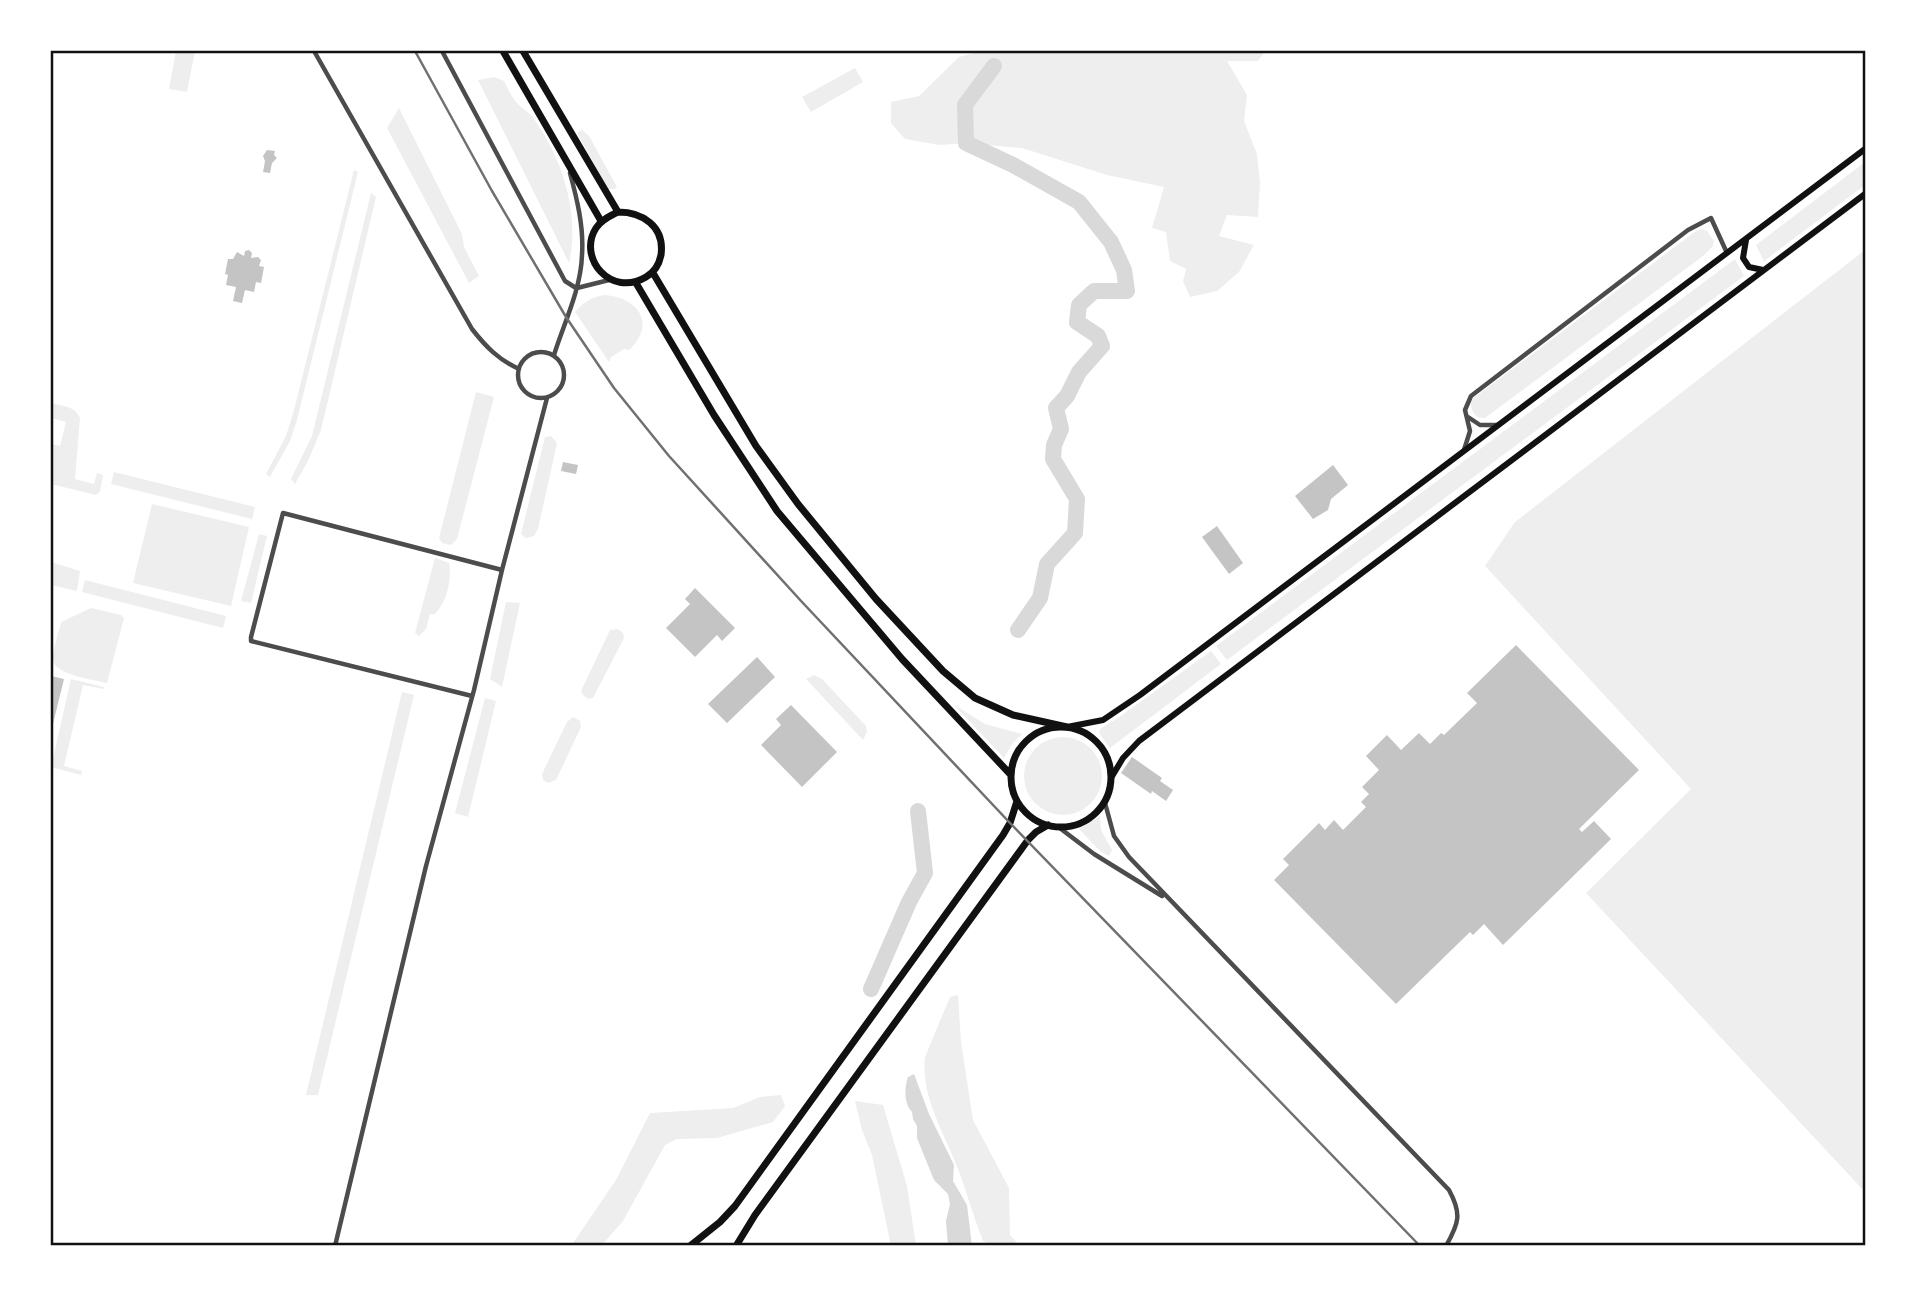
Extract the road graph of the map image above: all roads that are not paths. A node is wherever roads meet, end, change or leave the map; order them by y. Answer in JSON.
{"nodes":[{"id":1,"x":314,"y":51,"type":"edge"},
{"id":2,"x":442,"y":51,"type":"edge"},
{"id":3,"x":503,"y":51,"type":"edge"},
{"id":4,"x":523,"y":51,"type":"edge"},
{"id":5,"x":1865,"y":149,"type":"edge"},
{"id":6,"x":567,"y":162,"type":"junction"},
{"id":7,"x":1865,"y":194,"type":"edge"},
{"id":8,"x":618,"y":212,"type":"junction"},
{"id":9,"x":601,"y":221,"type":"junction"},
{"id":10,"x":592,"y":237,"type":"junction"},
{"id":11,"x":1746,"y":240,"type":"junction"},
{"id":12,"x":1728,"y":254,"type":"junction"},
{"id":13,"x":582,"y":256,"type":"junction"},
{"id":14,"x":1763,"y":270,"type":"junction"},
{"id":15,"x":653,"y":273,"type":"junction"},
{"id":16,"x":609,"y":280,"type":"junction"},
{"id":17,"x":636,"y":283,"type":"junction"},
{"id":18,"x":576,"y":288,"type":"junction"},
{"id":19,"x":554,"y":355,"type":"junction"},
{"id":20,"x":519,"y":369,"type":"junction"},
{"id":21,"x":547,"y":398,"type":"junction"},
{"id":22,"x":1465,"y":410,"type":"junction"},
{"id":23,"x":1498,"y":425,"type":"junction"},
{"id":24,"x":1463,"y":452,"type":"junction"},
{"id":25,"x":502,"y":570,"type":"junction"},
{"id":26,"x":472,"y":696,"type":"junction"},
{"id":27,"x":1068,"y":727,"type":"junction"},
{"id":28,"x":1011,"y":775,"type":"junction"},
{"id":29,"x":1111,"y":778,"type":"junction"},
{"id":30,"x":1017,"y":801,"type":"junction"},
{"id":31,"x":1105,"y":803,"type":"junction"},
{"id":32,"x":1048,"y":825,"type":"junction"},
{"id":33,"x":1061,"y":829,"type":"junction"},
{"id":34,"x":1169,"y":900,"type":"junction"},
{"id":35,"x":335,"y":1246,"type":"edge"},
{"id":36,"x":690,"y":1246,"type":"edge"},
{"id":37,"x":736,"y":1246,"type":"edge"},
{"id":38,"x":1446,"y":1246,"type":"edge"}],
"edges":[{"from":1,"to":20,"type":"street"},
{"from":2,"to":18,"type":"street"},
{"from":3,"to":6,"type":"main road"},
{"from":4,"to":8,"type":"main road"},
{"from":5,"to":11,"type":"main road"},
{"from":6,"to":9,"type":"main road"},
{"from":6,"to":13,"type":"street"},
{"from":7,"to":14,"type":"main road"},
{"from":8,"to":9,"type":"main road"},
{"from":8,"to":15,"type":"main road"},
{"from":9,"to":10,"type":"main road"},
{"from":10,"to":13,"type":"street"},
{"from":10,"to":16,"type":"main road"},
{"from":11,"to":12,"type":"main road"},
{"from":11,"to":14,"type":"main road"},
{"from":12,"to":22,"type":"street"},
{"from":12,"to":23,"type":"main road"},
{"from":13,"to":18,"type":"street"},
{"from":14,"to":29,"type":"main road"},
{"from":15,"to":17,"type":"main road"},
{"from":15,"to":27,"type":"main road"},
{"from":16,"to":17,"type":"main road"},
{"from":16,"to":18,"type":"street"},
{"from":17,"to":28,"type":"main road"},
{"from":18,"to":19,"type":"street"},
{"from":19,"to":20,"type":"street"},
{"from":19,"to":21,"type":"street"},
{"from":20,"to":21,"type":"street"},
{"from":21,"to":25,"type":"street"},
{"from":22,"to":23,"type":"street"},
{"from":22,"to":24,"type":"street"},
{"from":23,"to":24,"type":"main road"},
{"from":24,"to":27,"type":"main road"},
{"from":25,"to":26,"type":"street"},
{"from":25,"to":26,"type":"street"},
{"from":26,"to":35,"type":"street"},
{"from":27,"to":28,"type":"main road"},
{"from":27,"to":29,"type":"main road"},
{"from":28,"to":30,"type":"main road"},
{"from":29,"to":31,"type":"main road"},
{"from":30,"to":32,"type":"main road"},
{"from":30,"to":36,"type":"main road"},
{"from":31,"to":33,"type":"main road"},
{"from":31,"to":34,"type":"street"},
{"from":32,"to":33,"type":"main road"},
{"from":32,"to":37,"type":"main road"},
{"from":33,"to":34,"type":"street"},
{"from":34,"to":38,"type":"street"}]}
